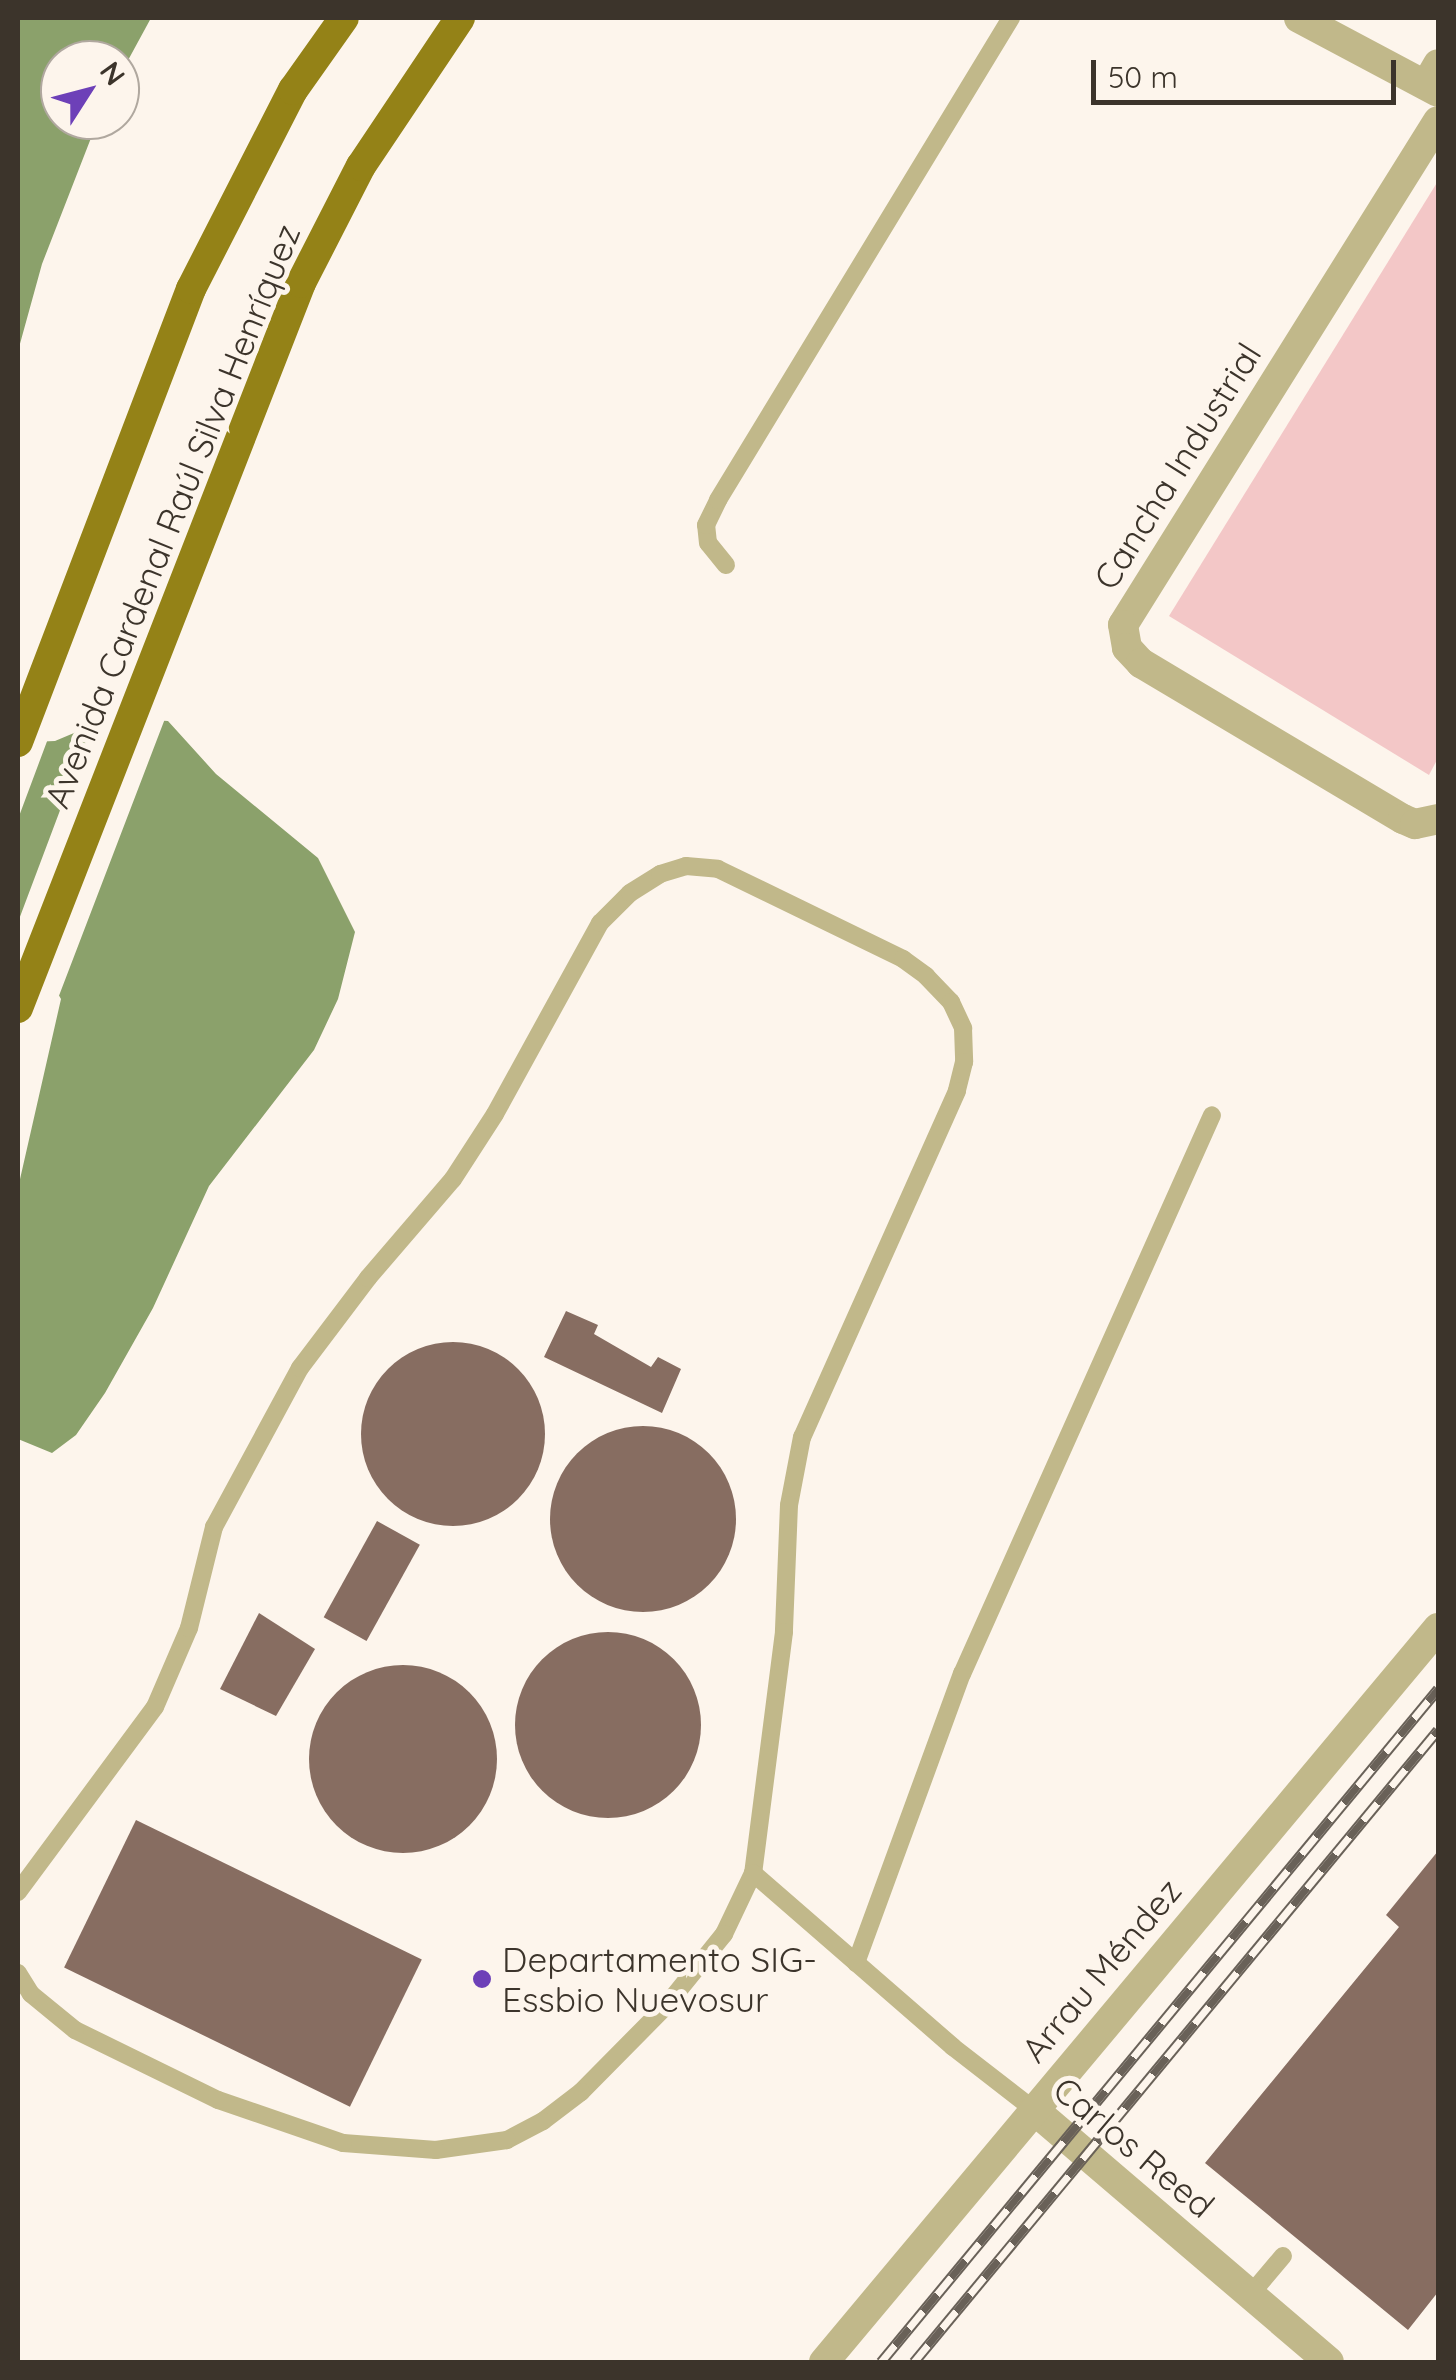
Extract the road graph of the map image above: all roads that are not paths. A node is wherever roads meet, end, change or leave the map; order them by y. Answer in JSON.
{"nodes":[{"id":1,"x":344,"y":18,"type":"edge"},
{"id":2,"x":460,"y":18,"type":"edge"},
{"id":3,"x":1011,"y":18,"type":"edge"},
{"id":4,"x":1300,"y":18,"type":"edge"},
{"id":5,"x":1434,"y":81,"type":"edge"},
{"id":6,"x":1438,"y":122,"type":"edge"},
{"id":7,"x":726,"y":565,"type":"dead end"},
{"id":8,"x":18,"y":742,"type":"edge"},
{"id":9,"x":1438,"y":819,"type":"edge"},
{"id":10,"x":18,"y":1008,"type":"edge"},
{"id":11,"x":1212,"y":1115,"type":"dead end"},
{"id":12,"x":1438,"y":1628,"type":"edge"},
{"id":13,"x":752,"y":1873,"type":"junction"},
{"id":14,"x":18,"y":1892,"type":"edge"},
{"id":15,"x":856,"y":1963,"type":"junction"},
{"id":16,"x":18,"y":1973,"type":"edge"},
{"id":17,"x":1033,"y":2109,"type":"junction"},
{"id":18,"x":1282,"y":2256,"type":"dead end"},
{"id":19,"x":1250,"y":2295,"type":"junction"},
{"id":20,"x":824,"y":2362,"type":"edge"},
{"id":21,"x":1329,"y":2362,"type":"edge"}],
"edges":[{"from":1,"to":8,"type":"main road","name":"Avenida Cardenal Raúl Silva Henríquez"},
{"from":2,"to":10,"type":"main road","name":"Avenida Cardenal Raúl Silva Henríquez"},
{"from":3,"to":7,"type":"lane"},
{"from":4,"to":5,"type":"street"},
{"from":6,"to":9,"type":"street","name":"Cancha Industrial"},
{"from":11,"to":15,"type":"lane"},
{"from":12,"to":17,"type":"street","name":"Arrau Méndez"},
{"from":13,"to":14,"type":"lane"},
{"from":13,"to":15,"type":"lane","name":"Carlos Reed"},
{"from":13,"to":16,"type":"lane"},
{"from":15,"to":17,"type":"lane","name":"Carlos Reed"},
{"from":17,"to":19,"type":"street","name":"Carlos Reed"},
{"from":17,"to":20,"type":"street","name":"Arrau Méndez"},
{"from":18,"to":19,"type":"lane"},
{"from":19,"to":21,"type":"street","name":"Carlos Reed"}]}
